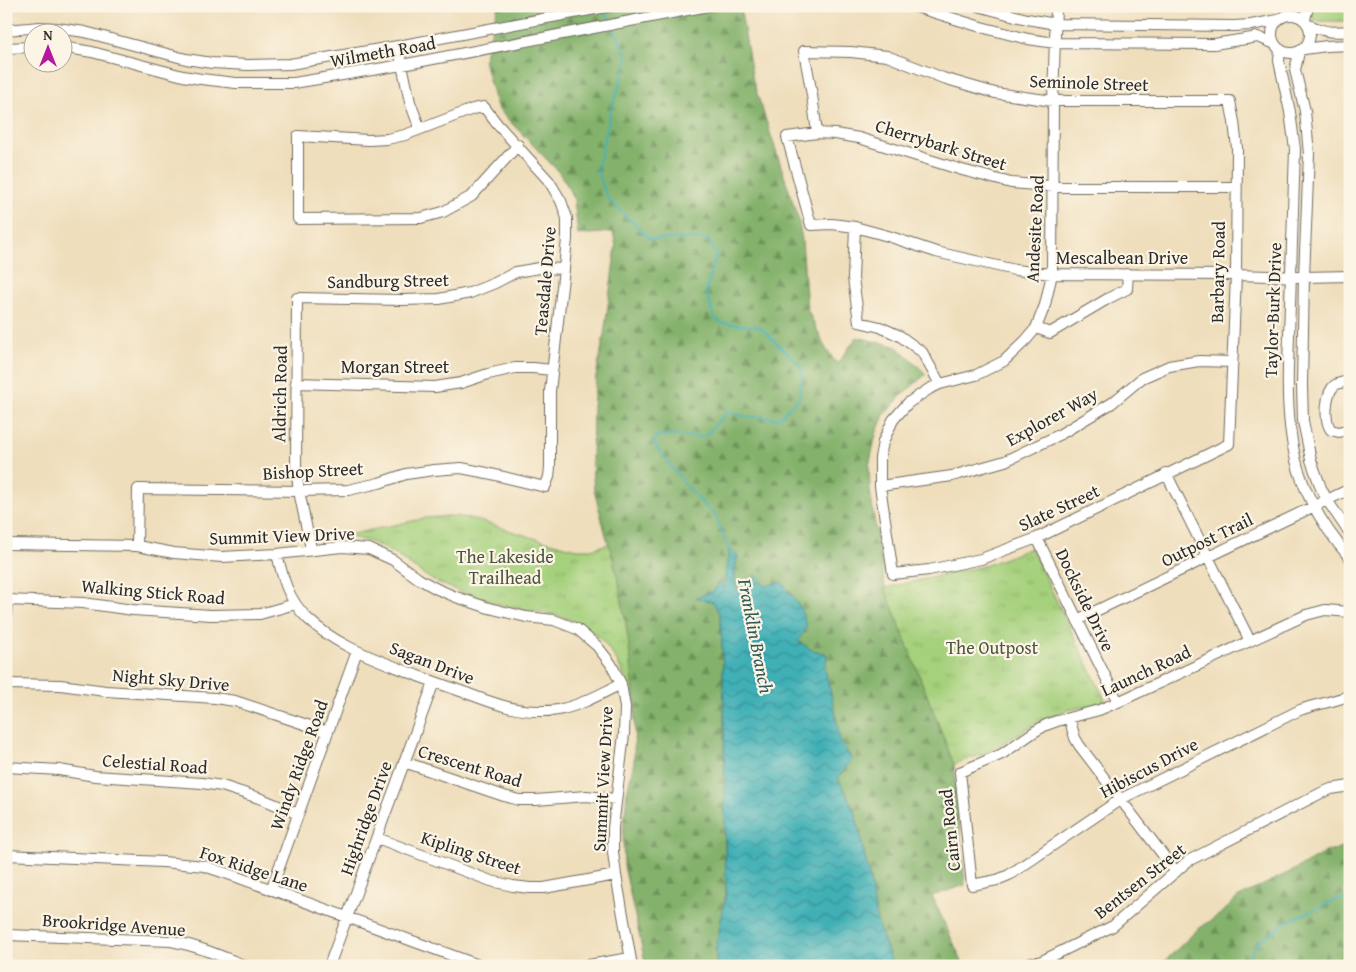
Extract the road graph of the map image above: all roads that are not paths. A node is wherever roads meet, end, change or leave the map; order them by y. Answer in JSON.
{"nodes":[{"id":1,"x":611,"y":6,"type":"edge"},
{"id":2,"x":708,"y":6,"type":"edge"},
{"id":3,"x":912,"y":6,"type":"edge"},
{"id":4,"x":978,"y":6,"type":"edge"},
{"id":5,"x":1056,"y":6,"type":"edge"},
{"id":6,"x":1308,"y":6,"type":"edge"},
{"id":7,"x":1285,"y":14,"type":"edge"},
{"id":8,"x":1307,"y":23,"type":"junction"},
{"id":9,"x":1056,"y":24,"type":"junction"},
{"id":10,"x":6,"y":30,"type":"edge"},
{"id":11,"x":1350,"y":31,"type":"edge"},
{"id":12,"x":1055,"y":43,"type":"junction"},
{"id":13,"x":1350,"y":45,"type":"edge"},
{"id":14,"x":398,"y":46,"type":"junction"},
{"id":15,"x":22,"y":47,"type":"edge"},
{"id":16,"x":1277,"y":47,"type":"junction"},
{"id":17,"x":6,"y":48,"type":"edge"},
{"id":18,"x":72,"y":49,"type":"edge"},
{"id":19,"x":1302,"y":50,"type":"junction"},
{"id":20,"x":402,"y":65,"type":"junction"},
{"id":21,"x":1053,"y":101,"type":"junction"},
{"id":22,"x":1230,"y":101,"type":"joint"},
{"id":23,"x":420,"y":129,"type":"junction"},
{"id":24,"x":817,"y":133,"type":"junction"},
{"id":25,"x":518,"y":145,"type":"junction"},
{"id":26,"x":1054,"y":186,"type":"junction"},
{"id":27,"x":1236,"y":187,"type":"junction"},
{"id":28,"x":811,"y":225,"type":"joint"},
{"id":29,"x":855,"y":227,"type":"junction"},
{"id":30,"x":564,"y":270,"type":"junction"},
{"id":31,"x":1052,"y":274,"type":"junction"},
{"id":32,"x":1128,"y":274,"type":"junction"},
{"id":33,"x":1236,"y":274,"type":"junction"},
{"id":34,"x":1291,"y":276,"type":"junction"},
{"id":35,"x":1350,"y":276,"type":"edge"},
{"id":36,"x":1304,"y":277,"type":"junction"},
{"id":37,"x":297,"y":298,"type":"joint"},
{"id":38,"x":1036,"y":328,"type":"junction"},
{"id":39,"x":1232,"y":362,"type":"junction"},
{"id":40,"x":552,"y":370,"type":"junction"},
{"id":41,"x":1350,"y":380,"type":"edge"},
{"id":42,"x":296,"y":383,"type":"junction"},
{"id":43,"x":940,"y":384,"type":"junction"},
{"id":44,"x":1350,"y":429,"type":"edge"},
{"id":45,"x":1229,"y":444,"type":"joint"},
{"id":46,"x":1166,"y":473,"type":"junction"},
{"id":47,"x":880,"y":486,"type":"junction"},
{"id":48,"x":545,"y":487,"type":"joint"},
{"id":49,"x":1350,"y":489,"type":"edge"},
{"id":50,"x":299,"y":491,"type":"junction"},
{"id":51,"x":1327,"y":500,"type":"junction"},
{"id":52,"x":1313,"y":506,"type":"junction"},
{"id":53,"x":1350,"y":534,"type":"edge"},
{"id":54,"x":1037,"y":538,"type":"junction"},
{"id":55,"x":6,"y":544,"type":"edge"},
{"id":56,"x":137,"y":546,"type":"junction"},
{"id":57,"x":311,"y":549,"type":"junction"},
{"id":58,"x":277,"y":554,"type":"junction"},
{"id":59,"x":1208,"y":558,"type":"junction"},
{"id":60,"x":1350,"y":558,"type":"edge"},
{"id":61,"x":893,"y":574,"type":"joint"},
{"id":62,"x":7,"y":600,"type":"edge"},
{"id":63,"x":295,"y":604,"type":"junction"},
{"id":64,"x":1350,"y":612,"type":"edge"},
{"id":65,"x":6,"y":618,"type":"edge"},
{"id":66,"x":1077,"y":620,"type":"junction"},
{"id":67,"x":1250,"y":641,"type":"junction"},
{"id":68,"x":357,"y":651,"type":"junction"},
{"id":69,"x":434,"y":682,"type":"junction"},
{"id":70,"x":6,"y":684,"type":"edge"},
{"id":71,"x":621,"y":684,"type":"junction"},
{"id":72,"x":1350,"y":694,"type":"edge"},
{"id":73,"x":1118,"y":702,"type":"junction"},
{"id":74,"x":1069,"y":718,"type":"junction"},
{"id":75,"x":328,"y":732,"type":"junction"},
{"id":76,"x":404,"y":762,"type":"junction"},
{"id":77,"x":6,"y":767,"type":"edge"},
{"id":78,"x":960,"y":772,"type":"joint"},
{"id":79,"x":1350,"y":786,"type":"edge"},
{"id":80,"x":616,"y":799,"type":"junction"},
{"id":81,"x":1121,"y":799,"type":"junction"},
{"id":82,"x":298,"y":814,"type":"junction"},
{"id":83,"x":377,"y":838,"type":"junction"},
{"id":84,"x":6,"y":855,"type":"edge"},
{"id":85,"x":1176,"y":872,"type":"junction"},
{"id":86,"x":616,"y":876,"type":"junction"},
{"id":87,"x":972,"y":885,"type":"joint"},
{"id":88,"x":271,"y":890,"type":"junction"},
{"id":89,"x":347,"y":917,"type":"junction"},
{"id":90,"x":6,"y":935,"type":"edge"},
{"id":91,"x":631,"y":962,"type":"edge"},
{"id":92,"x":1031,"y":962,"type":"dead end"},
{"id":93,"x":244,"y":965,"type":"edge"},
{"id":94,"x":329,"y":966,"type":"edge"},
{"id":95,"x":482,"y":966,"type":"edge"},
{"id":96,"x":583,"y":966,"type":"edge"}],
"edges":[{"from":1,"to":14,"type":"street","name":"Wilmeth Road"},
{"from":2,"to":20,"type":"street","name":"Wilmeth Road"},
{"from":3,"to":12,"type":"street"},
{"from":4,"to":9,"type":"street"},
{"from":5,"to":9,"type":"street","name":"Andesite Road"},
{"from":6,"to":8,"type":"street"},
{"from":7,"to":8,"type":"street"},
{"from":7,"to":9,"type":"street"},
{"from":7,"to":16,"type":"street"},
{"from":8,"to":11,"type":"street"},
{"from":8,"to":19,"type":"street"},
{"from":9,"to":12,"type":"street","name":"Andesite Road"},
{"from":10,"to":14,"type":"street","name":"Wilmeth Road"},
{"from":12,"to":16,"type":"street"},
{"from":12,"to":21,"type":"street","name":"Andesite Road"},
{"from":13,"to":19,"type":"street"},
{"from":14,"to":20,"type":"street"},
{"from":15,"to":17,"type":"street"},
{"from":16,"to":19,"type":"street"},
{"from":16,"to":34,"type":"street","name":"Taylor-Burk Drive"},
{"from":18,"to":20,"type":"street","name":"Wilmeth Road"},
{"from":19,"to":36,"type":"street","name":"Taylor-Burk Drive"},
{"from":20,"to":23,"type":"street"},
{"from":21,"to":22,"type":"street","name":"Seminole Street"},
{"from":21,"to":24,"type":"street","name":"Seminole Street"},
{"from":21,"to":26,"type":"street","name":"Andesite Road"},
{"from":22,"to":27,"type":"street","name":"Barbary Road"},
{"from":23,"to":25,"type":"street","name":"Teasdale Drive"},
{"from":23,"to":25,"type":"street"},
{"from":24,"to":26,"type":"street","name":"Cherrybark Street"},
{"from":24,"to":28,"type":"street","name":"Cherrybark Street"},
{"from":25,"to":30,"type":"street","name":"Teasdale Drive"},
{"from":26,"to":27,"type":"street","name":"Cherrybark Street"},
{"from":26,"to":31,"type":"street","name":"Andesite Road"},
{"from":27,"to":33,"type":"street","name":"Barbary Road"},
{"from":28,"to":29,"type":"street","name":"Mescalbean Drive"},
{"from":29,"to":31,"type":"street","name":"Mescalbean Drive"},
{"from":29,"to":43,"type":"street"},
{"from":30,"to":37,"type":"street","name":"Sandburg Street"},
{"from":30,"to":40,"type":"street","name":"Teasdale Drive"},
{"from":31,"to":32,"type":"street","name":"Mescalbean Drive"},
{"from":31,"to":38,"type":"street","name":"Andesite Road"},
{"from":32,"to":33,"type":"street","name":"Mescalbean Drive"},
{"from":32,"to":38,"type":"street"},
{"from":33,"to":34,"type":"street","name":"Mescalbean Drive"},
{"from":33,"to":39,"type":"street","name":"Barbary Road"},
{"from":34,"to":36,"type":"street","name":"Mescalbean Drive"},
{"from":34,"to":52,"type":"street","name":"Taylor-Burk Drive"},
{"from":35,"to":36,"type":"street","name":"Mescalbean Drive"},
{"from":36,"to":51,"type":"street","name":"Taylor-Burk Drive"},
{"from":37,"to":42,"type":"street","name":"Aldrich Road"},
{"from":38,"to":43,"type":"street","name":"Andesite Road"},
{"from":39,"to":45,"type":"street","name":"Barbary Road"},
{"from":39,"to":47,"type":"street","name":"Explorer Way"},
{"from":40,"to":42,"type":"street","name":"Morgan Street"},
{"from":40,"to":48,"type":"street","name":"Teasdale Drive"},
{"from":41,"to":44,"type":"street"},
{"from":42,"to":50,"type":"street","name":"Aldrich Road"},
{"from":43,"to":47,"type":"street","name":"Andesite Road"},
{"from":45,"to":46,"type":"street","name":"Slate Street"},
{"from":46,"to":54,"type":"street","name":"Slate Street"},
{"from":46,"to":59,"type":"street"},
{"from":47,"to":61,"type":"street","name":"Andesite Road"},
{"from":48,"to":50,"type":"street","name":"Bishop Street"},
{"from":49,"to":51,"type":"street","name":"Outpost Trail"},
{"from":50,"to":56,"type":"street","name":"Bishop Street"},
{"from":50,"to":57,"type":"street","name":"Aldrich Road"},
{"from":51,"to":52,"type":"street","name":"Outpost Trail"},
{"from":51,"to":53,"type":"street","name":"Taylor-Burk Drive"},
{"from":52,"to":59,"type":"street","name":"Outpost Trail"},
{"from":52,"to":60,"type":"street","name":"Taylor-Burk Drive"},
{"from":54,"to":61,"type":"street","name":"Slate Street"},
{"from":54,"to":66,"type":"street","name":"Dockside Drive"},
{"from":55,"to":56,"type":"street","name":"Summit View Drive"},
{"from":56,"to":58,"type":"street","name":"Summit View Drive"},
{"from":57,"to":58,"type":"street","name":"Summit View Drive"},
{"from":57,"to":71,"type":"street","name":"Summit View Drive"},
{"from":58,"to":63,"type":"street","name":"Sagan Drive"},
{"from":59,"to":66,"type":"street","name":"Outpost Trail"},
{"from":59,"to":67,"type":"street"},
{"from":62,"to":63,"type":"street","name":"Walking Stick Road"},
{"from":62,"to":65,"type":"street"},
{"from":63,"to":68,"type":"street","name":"Sagan Drive"},
{"from":64,"to":67,"type":"street","name":"Launch Road"},
{"from":66,"to":73,"type":"street","name":"Dockside Drive"},
{"from":67,"to":73,"type":"street","name":"Launch Road"},
{"from":68,"to":69,"type":"street","name":"Sagan Drive"},
{"from":68,"to":75,"type":"street","name":"Windy Ridge Road"},
{"from":69,"to":71,"type":"street","name":"Sagan Drive"},
{"from":69,"to":76,"type":"street","name":"Highridge Drive"},
{"from":70,"to":75,"type":"street","name":"Night Sky Drive"},
{"from":71,"to":80,"type":"street","name":"Summit View Drive"},
{"from":72,"to":81,"type":"street","name":"Hibiscus Drive"},
{"from":73,"to":74,"type":"street","name":"Launch Road"},
{"from":74,"to":78,"type":"street","name":"Launch Road"},
{"from":74,"to":81,"type":"street"},
{"from":75,"to":82,"type":"street","name":"Windy Ridge Road"},
{"from":76,"to":80,"type":"street","name":"Crescent Road"},
{"from":76,"to":83,"type":"street","name":"Highridge Drive"},
{"from":77,"to":82,"type":"street","name":"Celestial Road"},
{"from":78,"to":87,"type":"street","name":"Cairn Road"},
{"from":79,"to":85,"type":"street","name":"Bentsen Street"},
{"from":80,"to":86,"type":"street","name":"Summit View Drive"},
{"from":81,"to":85,"type":"street"},
{"from":81,"to":87,"type":"street","name":"Hibiscus Drive"},
{"from":82,"to":88,"type":"street","name":"Windy Ridge Road"},
{"from":83,"to":86,"type":"street","name":"Kipling Street"},
{"from":83,"to":89,"type":"street","name":"Highridge Drive"},
{"from":84,"to":88,"type":"street","name":"Fox Ridge Lane"},
{"from":85,"to":92,"type":"street","name":"Bentsen Street"},
{"from":86,"to":91,"type":"street","name":"Summit View Drive"},
{"from":88,"to":89,"type":"street","name":"Fox Ridge Lane"},
{"from":89,"to":94,"type":"street","name":"Highridge Drive"},
{"from":89,"to":95,"type":"street","name":"Fox Ridge Lane"},
{"from":90,"to":93,"type":"street","name":"Brookridge Avenue"},
{"from":91,"to":96,"type":"street"}]}
